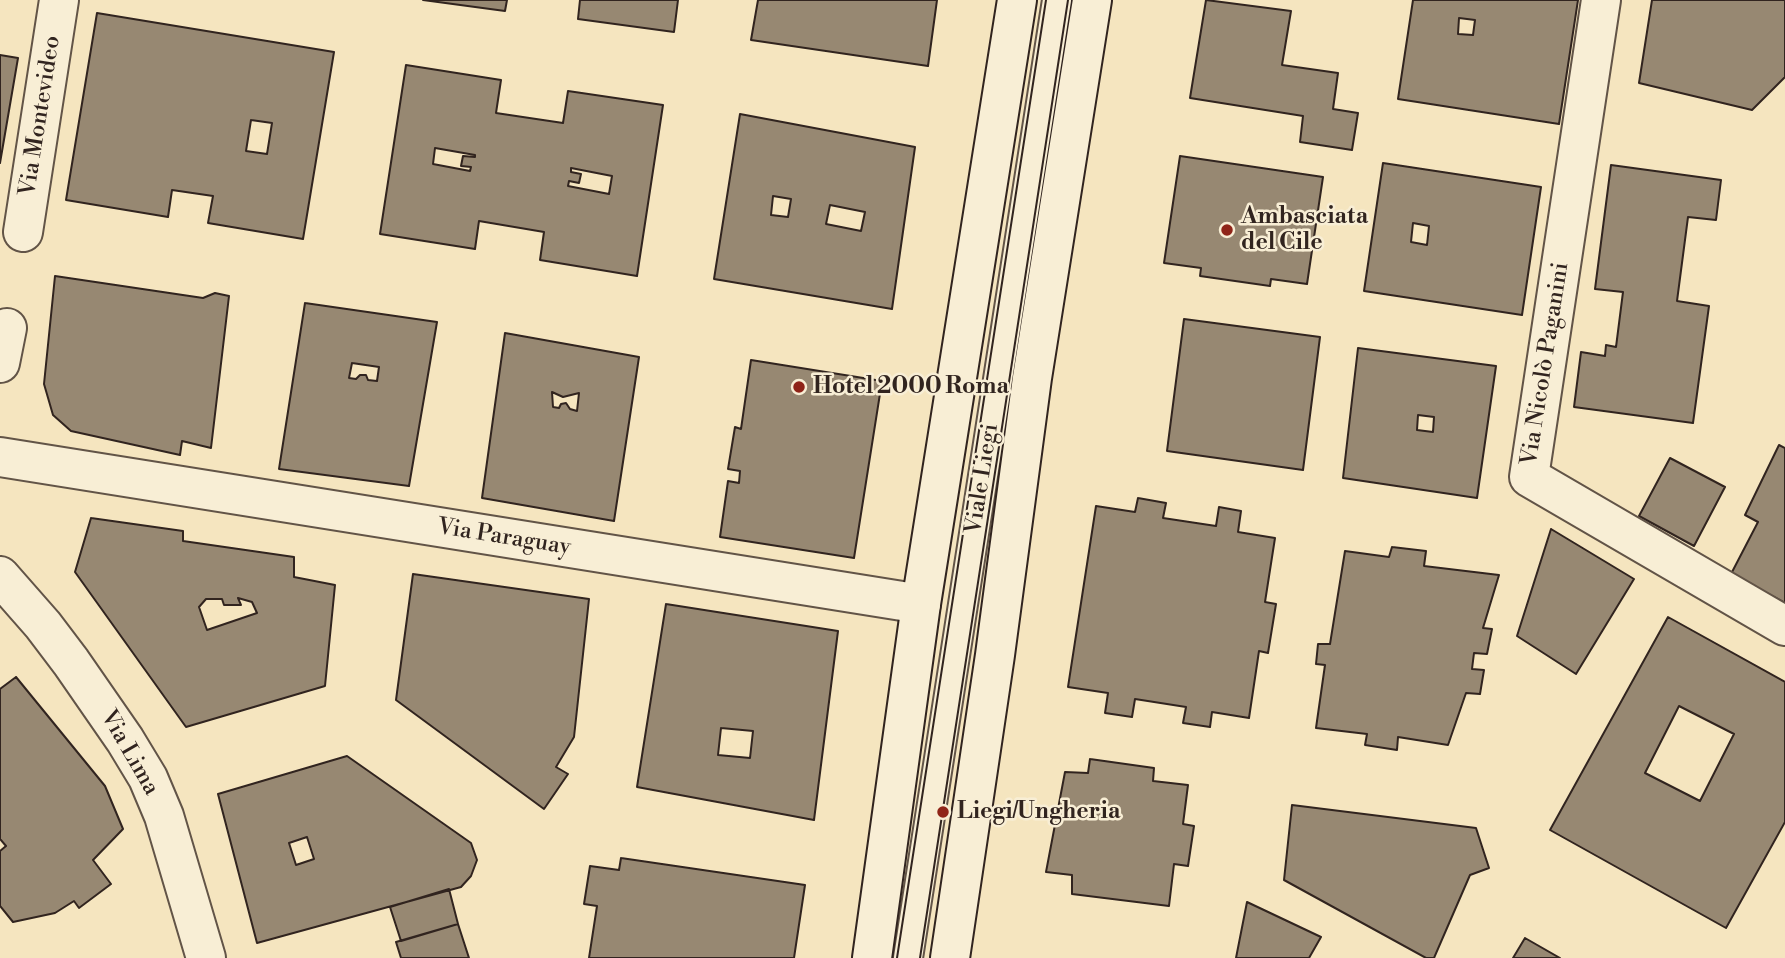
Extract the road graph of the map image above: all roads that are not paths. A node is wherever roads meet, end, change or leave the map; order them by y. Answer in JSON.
{"nodes":[{"id":1,"x":59,"y":0,"type":"edge"},
{"id":2,"x":1017,"y":0,"type":"edge"},
{"id":3,"x":1056,"y":0,"type":"edge"},
{"id":4,"x":1092,"y":0,"type":"edge"},
{"id":5,"x":1601,"y":0,"type":"edge"},
{"id":6,"x":23,"y":233,"type":"dead end"},
{"id":7,"x":0,"y":457,"type":"edge"},
{"id":8,"x":0,"y":576,"type":"edge"},
{"id":9,"x":921,"y":604,"type":"junction"},
{"id":10,"x":1785,"y":626,"type":"edge"},
{"id":11,"x":206,"y":958,"type":"edge"},
{"id":12,"x":872,"y":958,"type":"edge"},
{"id":13,"x":908,"y":958,"type":"edge"},
{"id":14,"x":950,"y":958,"type":"edge"}],
"edges":[{"from":1,"to":6,"type":"street","name":"Via Montevideo"},
{"from":2,"to":9,"type":"street","name":"Viale Liegi"},
{"from":3,"to":13,"type":"lane","name":"Viale Liegi"},
{"from":4,"to":14,"type":"street","name":"Viale Liegi"},
{"from":5,"to":10,"type":"street","name":"Via Nicolò Paganini"},
{"from":7,"to":9,"type":"street","name":"Via Paraguay"},
{"from":8,"to":11,"type":"street","name":"Via Lima"},
{"from":9,"to":12,"type":"street","name":"Viale Liegi"}]}
